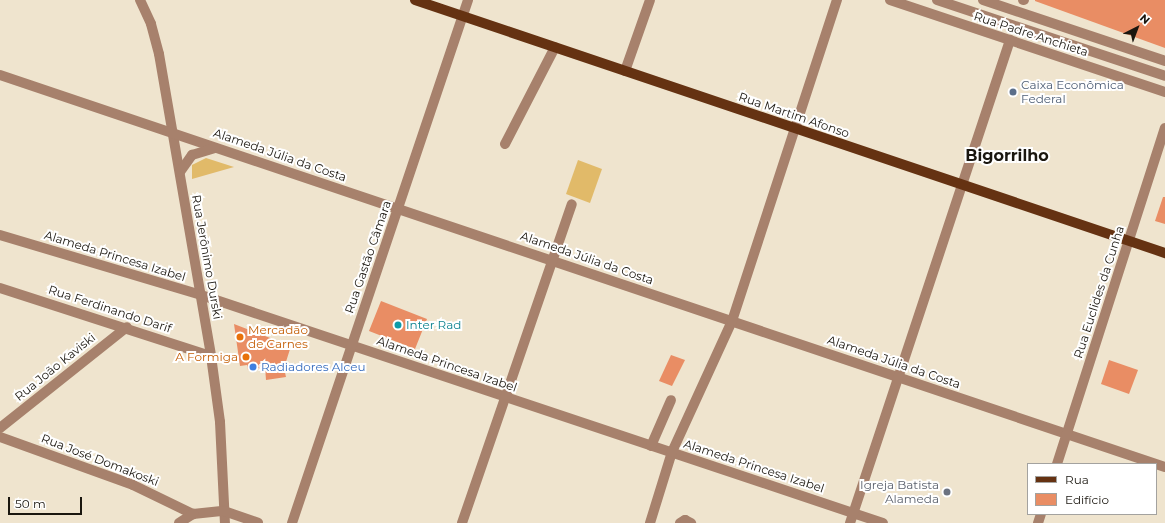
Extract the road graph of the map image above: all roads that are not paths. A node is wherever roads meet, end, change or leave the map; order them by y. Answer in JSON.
{"nodes":[{"id":1,"x":140,"y":0,"type":"edge"},
{"id":2,"x":415,"y":0,"type":"edge"},
{"id":3,"x":468,"y":0,"type":"edge"},
{"id":4,"x":650,"y":0,"type":"edge"},
{"id":5,"x":837,"y":0,"type":"edge"},
{"id":6,"x":890,"y":0,"type":"edge"},
{"id":7,"x":937,"y":0,"type":"edge"},
{"id":8,"x":983,"y":0,"type":"edge"},
{"id":9,"x":462,"y":16,"type":"junction"},
{"id":10,"x":1010,"y":40,"type":"junction"},
{"id":11,"x":555,"y":47,"type":"junction"},
{"id":12,"x":1165,"y":61,"type":"edge"},
{"id":13,"x":625,"y":71,"type":"junction"},
{"id":14,"x":0,"y":75,"type":"edge"},
{"id":15,"x":1165,"y":76,"type":"edge"},
{"id":16,"x":1165,"y":92,"type":"edge"},
{"id":17,"x":1165,"y":128,"type":"edge"},
{"id":18,"x":795,"y":129,"type":"junction"},
{"id":19,"x":172,"y":133,"type":"junction"},
{"id":20,"x":505,"y":144,"type":"dead end"},
{"id":21,"x":217,"y":147,"type":"junction"},
{"id":22,"x":180,"y":172,"type":"junction"},
{"id":23,"x":962,"y":185,"type":"junction"},
{"id":24,"x":572,"y":204,"type":"dead end"},
{"id":25,"x":398,"y":208,"type":"junction"},
{"id":26,"x":0,"y":235,"type":"edge"},
{"id":27,"x":1128,"y":241,"type":"junction"},
{"id":28,"x":1165,"y":254,"type":"edge"},
{"id":29,"x":553,"y":260,"type":"junction"},
{"id":30,"x":0,"y":288,"type":"edge"},
{"id":31,"x":201,"y":295,"type":"junction"},
{"id":32,"x":732,"y":321,"type":"junction"},
{"id":33,"x":127,"y":327,"type":"junction"},
{"id":34,"x":352,"y":345,"type":"junction"},
{"id":35,"x":211,"y":356,"type":"junction"},
{"id":36,"x":899,"y":377,"type":"junction"},
{"id":37,"x":506,"y":397,"type":"junction"},
{"id":38,"x":672,"y":400,"type":"dead end"},
{"id":39,"x":0,"y":428,"type":"edge"},
{"id":40,"x":1067,"y":434,"type":"junction"},
{"id":41,"x":0,"y":437,"type":"edge"},
{"id":42,"x":651,"y":446,"type":"junction"},
{"id":43,"x":672,"y":452,"type":"junction"},
{"id":44,"x":1057,"y":463,"type":"edge"},
{"id":45,"x":1153,"y":463,"type":"edge"},
{"id":46,"x":224,"y":511,"type":"junction"},
{"id":47,"x":194,"y":514,"type":"junction"},
{"id":48,"x":852,"y":518,"type":"edge"},
{"id":49,"x":179,"y":523,"type":"edge"},
{"id":50,"x":225,"y":523,"type":"edge"},
{"id":51,"x":258,"y":523,"type":"edge"},
{"id":52,"x":292,"y":523,"type":"edge"},
{"id":53,"x":462,"y":523,"type":"edge"},
{"id":54,"x":650,"y":523,"type":"edge"},
{"id":55,"x":680,"y":523,"type":"edge"},
{"id":56,"x":691,"y":523,"type":"edge"},
{"id":57,"x":883,"y":523,"type":"edge"}],
"edges":[{"from":1,"to":19,"type":"street","name":"Rua Jerônimo Durski"},
{"from":2,"to":9,"type":"main road","name":"Rua Martim Afonso"},
{"from":3,"to":9,"type":"street","name":"Rua Gastão Câmara"},
{"from":4,"to":13,"type":"street"},
{"from":5,"to":18,"type":"street"},
{"from":6,"to":10,"type":"street","name":"Rua Padre Anchieta"},
{"from":7,"to":15,"type":"street"},
{"from":8,"to":12,"type":"street","name":"Rua Padre Anchieta"},
{"from":9,"to":11,"type":"main road","name":"Rua Martim Afonso"},
{"from":9,"to":25,"type":"street","name":"Rua Gastão Câmara"},
{"from":10,"to":16,"type":"street","name":"Rua Padre Anchieta"},
{"from":10,"to":23,"type":"street"},
{"from":11,"to":13,"type":"main road","name":"Rua Martim Afonso"},
{"from":11,"to":20,"type":"street"},
{"from":13,"to":18,"type":"main road","name":"Rua Martim Afonso"},
{"from":14,"to":19,"type":"street","name":"Alameda Júlia da Costa"},
{"from":17,"to":27,"type":"street","name":"Rua Euclides da Cunha"},
{"from":18,"to":23,"type":"main road","name":"Rua Martim Afonso"},
{"from":18,"to":32,"type":"street"},
{"from":19,"to":21,"type":"street","name":"Alameda Júlia da Costa"},
{"from":19,"to":22,"type":"street","name":"Rua Jerônimo Durski"},
{"from":21,"to":22,"type":"street"},
{"from":21,"to":25,"type":"street","name":"Alameda Júlia da Costa"},
{"from":22,"to":31,"type":"street","name":"Rua Jerônimo Durski"},
{"from":23,"to":27,"type":"main road","name":"Rua Martim Afonso"},
{"from":23,"to":36,"type":"street"},
{"from":24,"to":29,"type":"street"},
{"from":25,"to":29,"type":"street","name":"Alameda Júlia da Costa"},
{"from":25,"to":34,"type":"street","name":"Rua Gastão Câmara"},
{"from":26,"to":31,"type":"street","name":"Alameda Princesa Izabel"},
{"from":27,"to":28,"type":"main road","name":"Rua Martim Afonso"},
{"from":27,"to":40,"type":"street","name":"Rua Euclides da Cunha"},
{"from":29,"to":32,"type":"street","name":"Alameda Júlia da Costa"},
{"from":29,"to":37,"type":"street"},
{"from":30,"to":33,"type":"street","name":"Rua Ferdinando Darif"},
{"from":31,"to":34,"type":"street","name":"Alameda Princesa Izabel"},
{"from":31,"to":35,"type":"street","name":"Rua Jerônimo Durski"},
{"from":32,"to":36,"type":"street","name":"Alameda Júlia da Costa"},
{"from":32,"to":43,"type":"street"},
{"from":33,"to":35,"type":"street","name":"Rua Ferdinando Darif"},
{"from":33,"to":39,"type":"street","name":"Rua João Kaviski"},
{"from":34,"to":37,"type":"street","name":"Alameda Princesa Izabel"},
{"from":34,"to":52,"type":"street","name":"Rua Gastão Câmara"},
{"from":35,"to":46,"type":"street","name":"Rua Jerônimo Durski"},
{"from":36,"to":40,"type":"street","name":"Alameda Júlia da Costa"},
{"from":36,"to":48,"type":"street"},
{"from":37,"to":42,"type":"street","name":"Alameda Princesa Izabel"},
{"from":37,"to":53,"type":"street"},
{"from":38,"to":42,"type":"street"},
{"from":40,"to":44,"type":"street","name":"Rua Euclides da Cunha"},
{"from":40,"to":45,"type":"street","name":"Alameda Júlia da Costa"},
{"from":41,"to":47,"type":"street","name":"Rua José Domakoski"},
{"from":42,"to":43,"type":"street","name":"Alameda Princesa Izabel"},
{"from":43,"to":48,"type":"street","name":"Alameda Princesa Izabel"},
{"from":43,"to":54,"type":"street"},
{"from":46,"to":47,"type":"street"},
{"from":46,"to":50,"type":"street","name":"Rua Jerônimo Durski"},
{"from":46,"to":51,"type":"street"},
{"from":47,"to":49,"type":"street"},
{"from":48,"to":57,"type":"street","name":"Alameda Princesa Izabel"},
{"from":55,"to":56,"type":"street"}]}
